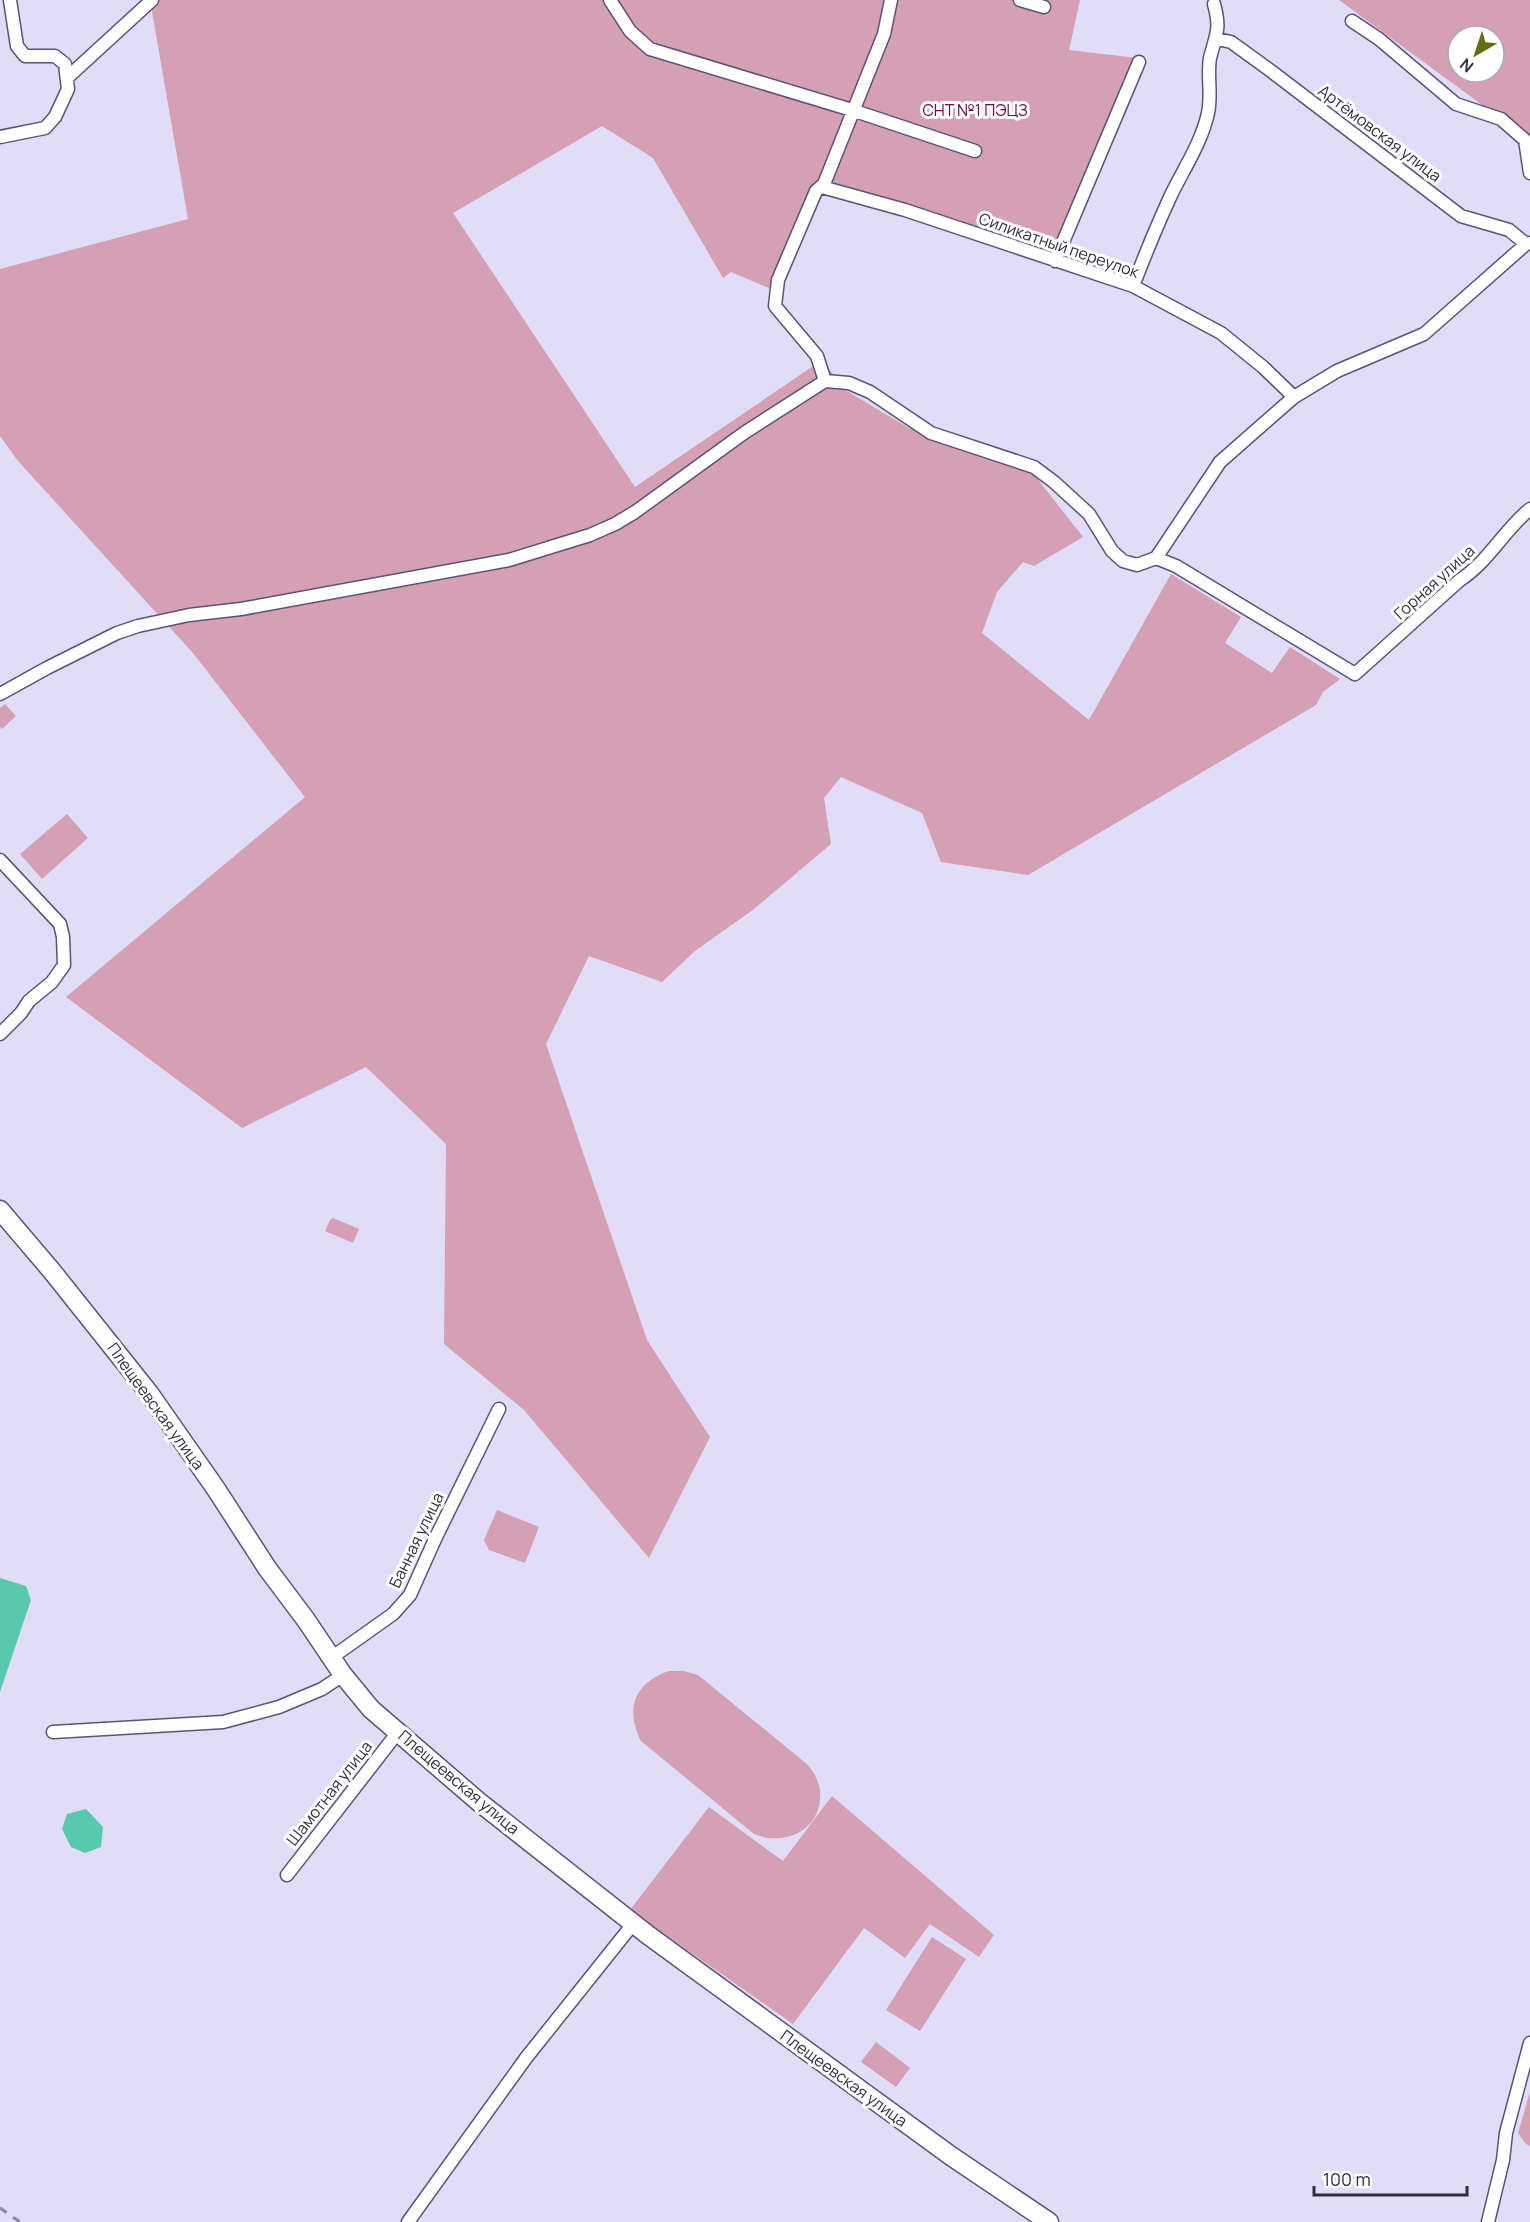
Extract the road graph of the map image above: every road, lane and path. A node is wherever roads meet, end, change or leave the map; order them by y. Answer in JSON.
{"nodes":[{"id":1,"x":10,"y":0,"type":"edge"},
{"id":2,"x":152,"y":0,"type":"edge"},
{"id":3,"x":610,"y":0,"type":"edge"},
{"id":4,"x":891,"y":0,"type":"edge"},
{"id":5,"x":1020,"y":0,"type":"edge"},
{"id":6,"x":1214,"y":4,"type":"dead end"},
{"id":7,"x":1044,"y":7,"type":"dead end"},
{"id":8,"x":1352,"y":21,"type":"dead end"},
{"id":9,"x":1217,"y":39,"type":"junction"},
{"id":10,"x":1139,"y":62,"type":"dead end"},
{"id":11,"x":68,"y":77,"type":"junction"},
{"id":12,"x":852,"y":110,"type":"junction"},
{"id":13,"x":0,"y":137,"type":"edge"},
{"id":14,"x":975,"y":151,"type":"dead end"},
{"id":15,"x":1530,"y":173,"type":"edge"},
{"id":16,"x":822,"y":187,"type":"junction"},
{"id":17,"x":1528,"y":244,"type":"edge"},
{"id":18,"x":1055,"y":261,"type":"junction"},
{"id":19,"x":1132,"y":286,"type":"junction"},
{"id":20,"x":825,"y":381,"type":"junction"},
{"id":21,"x":1294,"y":397,"type":"junction"},
{"id":22,"x":1530,"y":509,"type":"edge"},
{"id":23,"x":1156,"y":558,"type":"junction"},
{"id":24,"x":0,"y":694,"type":"edge"},
{"id":25,"x":0,"y":860,"type":"edge"},
{"id":26,"x":0,"y":1034,"type":"edge"},
{"id":27,"x":0,"y":1210,"type":"edge"},
{"id":28,"x":499,"y":1409,"type":"dead end"},
{"id":29,"x":331,"y":1658,"type":"junction"},
{"id":30,"x":343,"y":1675,"type":"junction"},
{"id":31,"x":53,"y":1732,"type":"dead end"},
{"id":32,"x":398,"y":1732,"type":"junction"},
{"id":33,"x":287,"y":1875,"type":"dead end"},
{"id":34,"x":633,"y":1924,"type":"junction"},
{"id":35,"x":1530,"y":2043,"type":"edge"},
{"id":36,"x":408,"y":2222,"type":"edge"},
{"id":37,"x":1049,"y":2222,"type":"edge"},
{"id":38,"x":1488,"y":2222,"type":"edge"}],
"edges":[{"from":1,"to":11,"type":"street"},
{"from":2,"to":11,"type":"street"},
{"from":3,"to":12,"type":"street"},
{"from":4,"to":12,"type":"street"},
{"from":5,"to":7,"type":"street"},
{"from":6,"to":9,"type":"street"},
{"from":8,"to":15,"type":"street"},
{"from":9,"to":17,"type":"street","name":"Артёмовская улица"},
{"from":9,"to":19,"type":"street"},
{"from":10,"to":18,"type":"street"},
{"from":11,"to":13,"type":"street"},
{"from":12,"to":14,"type":"street"},
{"from":12,"to":16,"type":"street"},
{"from":16,"to":18,"type":"street","name":"Силикатный переулок"},
{"from":16,"to":20,"type":"street"},
{"from":17,"to":21,"type":"street"},
{"from":18,"to":19,"type":"street","name":"Силикатный переулок"},
{"from":19,"to":21,"type":"street","name":"Силикатный переулок"},
{"from":20,"to":23,"type":"street"},
{"from":20,"to":24,"type":"street"},
{"from":21,"to":23,"type":"street"},
{"from":22,"to":23,"type":"street","name":"Горная улица"},
{"from":25,"to":26,"type":"street"},
{"from":27,"to":29,"type":"street","name":"Плещеевская улица"},
{"from":28,"to":29,"type":"street","name":"Банная улица"},
{"from":29,"to":30,"type":"street","name":"Плещеевская улица"},
{"from":30,"to":31,"type":"street"},
{"from":30,"to":32,"type":"street","name":"Плещеевская улица"},
{"from":32,"to":33,"type":"street","name":"Шамотная улица"},
{"from":32,"to":34,"type":"street","name":"Плещеевская улица"},
{"from":34,"to":36,"type":"street"},
{"from":34,"to":37,"type":"street","name":"Плещеевская улица"},
{"from":35,"to":38,"type":"street"}]}
